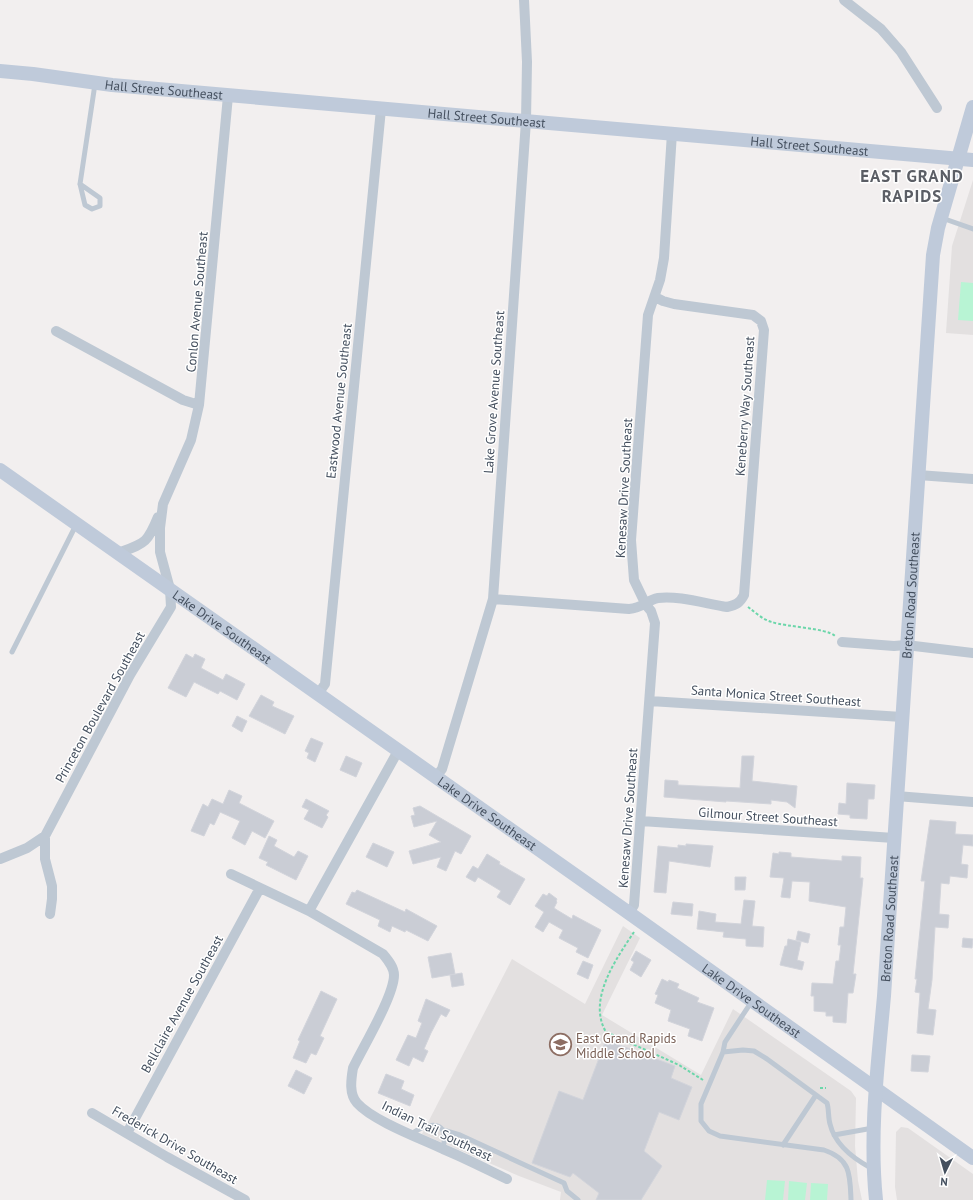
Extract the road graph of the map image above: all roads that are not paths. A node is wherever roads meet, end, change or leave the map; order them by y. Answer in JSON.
{"nodes":[{"id":1,"x":524,"y":0,"type":"edge"},
{"id":2,"x":844,"y":0,"type":"edge"},
{"id":3,"x":0,"y":71,"type":"edge"},
{"id":4,"x":95,"y":83,"type":"junction"},
{"id":5,"x":228,"y":96,"type":"junction"},
{"id":6,"x":973,"y":107,"type":"edge"},
{"id":7,"x":937,"y":108,"type":"dead end"},
{"id":8,"x":381,"y":109,"type":"junction"},
{"id":9,"x":526,"y":121,"type":"junction"},
{"id":10,"x":672,"y":133,"type":"junction"},
{"id":11,"x":959,"y":158,"type":"junction"},
{"id":12,"x":973,"y":160,"type":"edge"},
{"id":13,"x":80,"y":184,"type":"junction"},
{"id":14,"x":941,"y":218,"type":"junction"},
{"id":15,"x":973,"y":229,"type":"edge"},
{"id":16,"x":655,"y":297,"type":"junction"},
{"id":17,"x":56,"y":331,"type":"dead end"},
{"id":18,"x":200,"y":405,"type":"junction"},
{"id":19,"x":0,"y":470,"type":"edge"},
{"id":20,"x":918,"y":475,"type":"junction"},
{"id":21,"x":973,"y":479,"type":"edge"},
{"id":22,"x":163,"y":504,"type":"junction"},
{"id":23,"x":77,"y":524,"type":"junction"},
{"id":24,"x":118,"y":553,"type":"junction"},
{"id":25,"x":170,"y":589,"type":"junction"},
{"id":26,"x":493,"y":599,"type":"junction"},
{"id":27,"x":646,"y":605,"type":"junction"},
{"id":28,"x":842,"y":642,"type":"road end"},
{"id":29,"x":906,"y":645,"type":"junction"},
{"id":30,"x":12,"y":652,"type":"dead end"},
{"id":31,"x":973,"y":653,"type":"edge"},
{"id":32,"x":318,"y":694,"type":"junction"},
{"id":33,"x":650,"y":701,"type":"junction"},
{"id":34,"x":902,"y":717,"type":"junction"},
{"id":35,"x":398,"y":751,"type":"junction"},
{"id":36,"x":436,"y":777,"type":"junction"},
{"id":37,"x":896,"y":796,"type":"junction"},
{"id":38,"x":973,"y":802,"type":"edge"},
{"id":39,"x":641,"y":821,"type":"junction"},
{"id":40,"x":44,"y":836,"type":"junction"},
{"id":41,"x":894,"y":838,"type":"junction"},
{"id":42,"x":0,"y":859,"type":"edge"},
{"id":43,"x":231,"y":874,"type":"dead end"},
{"id":44,"x":260,"y":888,"type":"junction"},
{"id":45,"x":309,"y":911,"type":"junction"},
{"id":46,"x":629,"y":913,"type":"junction"},
{"id":47,"x":50,"y":914,"type":"dead end"},
{"id":48,"x":752,"y":1001,"type":"junction"},
{"id":49,"x":723,"y":1052,"type":"junction"},
{"id":50,"x":876,"y":1089,"type":"junction"},
{"id":51,"x":816,"y":1095,"type":"junction"},
{"id":52,"x":92,"y":1113,"type":"dead end"},
{"id":53,"x":874,"y":1128,"type":"junction"},
{"id":54,"x":443,"y":1130,"type":"junction"},
{"id":55,"x":127,"y":1133,"type":"junction"},
{"id":56,"x":411,"y":1135,"type":"junction"},
{"id":57,"x":834,"y":1135,"type":"junction"},
{"id":58,"x":782,"y":1145,"type":"junction"},
{"id":59,"x":443,"y":1148,"type":"junction"},
{"id":60,"x":973,"y":1158,"type":"edge"},
{"id":61,"x":872,"y":1169,"type":"junction"},
{"id":62,"x":507,"y":1179,"type":"dead end"},
{"id":63,"x":245,"y":1200,"type":"edge"},
{"id":64,"x":578,"y":1200,"type":"edge"},
{"id":65,"x":851,"y":1200,"type":"edge"},
{"id":66,"x":876,"y":1200,"type":"edge"}],
"edges":[{"from":1,"to":9,"type":"street","name":"Lake Grove Avenue Southeast"},
{"from":2,"to":7,"type":"street"},
{"from":3,"to":4,"type":"main road","name":"Hall Street Southeast"},
{"from":4,"to":5,"type":"main road","name":"Hall Street Southeast"},
{"from":4,"to":13,"type":"lane"},
{"from":5,"to":8,"type":"main road","name":"Hall Street Southeast"},
{"from":5,"to":18,"type":"street","name":"Conlon Avenue Southeast"},
{"from":6,"to":11,"type":"main road","name":"Breton Road Southeast"},
{"from":8,"to":9,"type":"main road","name":"Hall Street Southeast"},
{"from":8,"to":32,"type":"street","name":"Eastwood Avenue Southeast"},
{"from":9,"to":10,"type":"main road","name":"Hall Street Southeast"},
{"from":9,"to":26,"type":"street","name":"Lake Grove Avenue Southeast"},
{"from":10,"to":11,"type":"main road","name":"Hall Street Southeast"},
{"from":10,"to":16,"type":"street","name":"Kenesaw Drive Southeast"},
{"from":11,"to":12,"type":"main road","name":"Hall Street Southeast"},
{"from":11,"to":14,"type":"main road","name":"Breton Road Southeast"},
{"from":13,"to":13,"type":"lane"},
{"from":14,"to":15,"type":"lane"},
{"from":14,"to":20,"type":"main road","name":"Breton Road Southeast"},
{"from":16,"to":27,"type":"street","name":"Kenesaw Drive Southeast"},
{"from":16,"to":27,"type":"street","name":"Keneberry Way Southeast"},
{"from":17,"to":18,"type":"street"},
{"from":18,"to":22,"type":"street","name":"Conlon Avenue Southeast"},
{"from":19,"to":23,"type":"main road","name":"Lake Drive Southeast"},
{"from":20,"to":21,"type":"street"},
{"from":20,"to":29,"type":"main road","name":"Breton Road Southeast"},
{"from":22,"to":24,"type":"street","name":"Conlon Avenue Southeast"},
{"from":22,"to":25,"type":"street","name":"Conlon Avenue Southeast"},
{"from":23,"to":24,"type":"main road","name":"Lake Drive Southeast"},
{"from":23,"to":30,"type":"lane"},
{"from":24,"to":25,"type":"main road","name":"Lake Drive Southeast"},
{"from":25,"to":32,"type":"main road","name":"Lake Drive Southeast"},
{"from":25,"to":40,"type":"street","name":"Princeton Boulevard Southeast"},
{"from":26,"to":27,"type":"street"},
{"from":26,"to":36,"type":"street","name":"Lake Grove Avenue Southeast"},
{"from":27,"to":33,"type":"street","name":"Kenesaw Drive Southeast"},
{"from":28,"to":29,"type":"street"},
{"from":29,"to":31,"type":"street"},
{"from":29,"to":34,"type":"main road","name":"Breton Road Southeast"},
{"from":32,"to":35,"type":"main road","name":"Lake Drive Southeast"},
{"from":33,"to":34,"type":"street","name":"Santa Monica Street Southeast"},
{"from":33,"to":39,"type":"street","name":"Kenesaw Drive Southeast"},
{"from":34,"to":37,"type":"main road","name":"Breton Road Southeast"},
{"from":35,"to":36,"type":"main road","name":"Lake Drive Southeast"},
{"from":35,"to":45,"type":"street"},
{"from":36,"to":46,"type":"main road","name":"Lake Drive Southeast"},
{"from":37,"to":38,"type":"street"},
{"from":37,"to":41,"type":"main road","name":"Breton Road Southeast"},
{"from":39,"to":41,"type":"street","name":"Gilmour Street Southeast"},
{"from":39,"to":46,"type":"street","name":"Kenesaw Drive Southeast"},
{"from":40,"to":42,"type":"street","name":"Princeton Boulevard Southeast"},
{"from":40,"to":47,"type":"street"},
{"from":41,"to":50,"type":"main road","name":"Breton Road Southeast"},
{"from":43,"to":44,"type":"street","name":"Indian Trail Southeast"},
{"from":44,"to":45,"type":"street","name":"Indian Trail Southeast"},
{"from":44,"to":55,"type":"street","name":"Bellclaire Avenue Southeast"},
{"from":45,"to":56,"type":"street","name":"Indian Trail Southeast"},
{"from":46,"to":48,"type":"main road","name":"Lake Drive Southeast"},
{"from":48,"to":49,"type":"lane"},
{"from":48,"to":50,"type":"main road","name":"Lake Drive Southeast"},
{"from":49,"to":51,"type":"lane"},
{"from":49,"to":58,"type":"lane"},
{"from":50,"to":53,"type":"main road","name":"Breton Road Southeast"},
{"from":50,"to":60,"type":"main road","name":"Lake Drive Southeast"},
{"from":51,"to":57,"type":"lane"},
{"from":51,"to":58,"type":"lane"},
{"from":52,"to":55,"type":"street","name":"Frederick Drive Southeast"},
{"from":53,"to":57,"type":"lane"},
{"from":53,"to":61,"type":"main road","name":"Breton Road Southeast"},
{"from":54,"to":56,"type":"lane"},
{"from":54,"to":59,"type":"lane"},
{"from":54,"to":64,"type":"lane"},
{"from":55,"to":63,"type":"street","name":"Frederick Drive Southeast"},
{"from":56,"to":59,"type":"street","name":"Indian Trail Southeast"},
{"from":57,"to":61,"type":"lane"},
{"from":58,"to":65,"type":"lane"},
{"from":59,"to":62,"type":"street","name":"Indian Trail Southeast"},
{"from":61,"to":66,"type":"main road","name":"Breton Road Southeast"}]}
